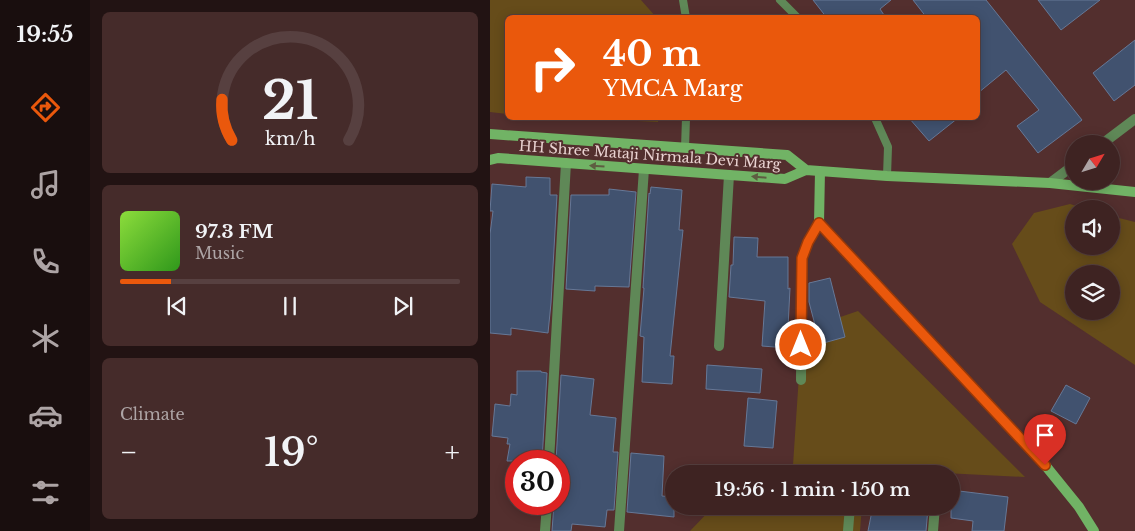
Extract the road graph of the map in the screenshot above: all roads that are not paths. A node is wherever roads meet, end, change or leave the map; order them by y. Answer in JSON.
{"nodes":[{"id":1,"x":683,"y":0,"type":"edge"},
{"id":2,"x":780,"y":0,"type":"edge"},
{"id":3,"x":686,"y":15,"type":"edge"},
{"id":4,"x":795,"y":15,"type":"edge"},
{"id":5,"x":1135,"y":119,"type":"edge"},
{"id":6,"x":686,"y":120,"type":"edge"},
{"id":7,"x":876,"y":120,"type":"edge"},
{"id":8,"x":490,"y":134,"type":"edge"},
{"id":9,"x":1114,"y":135,"type":"edge"},
{"id":10,"x":685,"y":148,"type":"junction"},
{"id":11,"x":490,"y":160,"type":"edge"},
{"id":12,"x":566,"y":163,"type":"junction"},
{"id":13,"x":644,"y":169,"type":"junction"},
{"id":14,"x":806,"y":170,"type":"junction"},
{"id":15,"x":820,"y":171,"type":"junction"},
{"id":16,"x":1065,"y":172,"type":"edge"},
{"id":17,"x":729,"y":175,"type":"junction"},
{"id":18,"x":888,"y":176,"type":"junction"},
{"id":19,"x":1050,"y":183,"type":"junction"},
{"id":20,"x":1135,"y":192,"type":"edge"},
{"id":21,"x":819,"y":223,"type":"junction"},
{"id":22,"x":719,"y":346,"type":"dead end"},
{"id":23,"x":801,"y":380,"type":"dead end"},
{"id":24,"x":550,"y":450,"type":"edge"},
{"id":25,"x":546,"y":515,"type":"edge"},
{"id":26,"x":849,"y":515,"type":"edge"},
{"id":27,"x":934,"y":515,"type":"edge"},
{"id":28,"x":545,"y":531,"type":"edge"},
{"id":29,"x":619,"y":531,"type":"edge"},
{"id":30,"x":848,"y":531,"type":"edge"},
{"id":31,"x":933,"y":531,"type":"edge"},
{"id":32,"x":1094,"y":531,"type":"edge"}],
"edges":[{"from":1,"to":3,"type":"lane"},
{"from":2,"to":4,"type":"lane"},
{"from":5,"to":9,"type":"street"},
{"from":6,"to":10,"type":"lane"},
{"from":7,"to":18,"type":"lane"},
{"from":8,"to":10,"type":"main road","name":"HH Shree Mataji Nirmala Devi Marg"},
{"from":10,"to":14,"type":"main road","name":"HH Shree Mataji Nirmala Devi Marg"},
{"from":11,"to":12,"type":"main road","name":"HH Shree Mataji Nirmala Devi Marg"},
{"from":13,"to":12,"type":"main road","name":"HH Shree Mataji Nirmala Devi Marg","one_way":true},
{"from":12,"to":24,"type":"street"},
{"from":13,"to":17,"type":"main road","name":"HH Shree Mataji Nirmala Devi Marg"},
{"from":13,"to":29,"type":"street"},
{"from":14,"to":15,"type":"main road","name":"HH Shree Mataji Nirmala Devi Marg"},
{"from":14,"to":17,"type":"main road","name":"HH Shree Mataji Nirmala Devi Marg","one_way":true},
{"from":15,"to":18,"type":"main road","name":"HH Shree Mataji Nirmala Devi Marg"},
{"from":15,"to":21,"type":"main road"},
{"from":16,"to":19,"type":"street"},
{"from":17,"to":22,"type":"street"},
{"from":18,"to":19,"type":"main road","name":"HH Shree Mataji Nirmala Devi Marg"},
{"from":19,"to":20,"type":"main road","name":"HH Shree Mataji Nirmala Devi Marg"},
{"from":21,"to":23,"type":"street"},
{"from":21,"to":32,"type":"main road"},
{"from":25,"to":28,"type":"street"},
{"from":26,"to":30,"type":"street"},
{"from":27,"to":31,"type":"street"}]}
